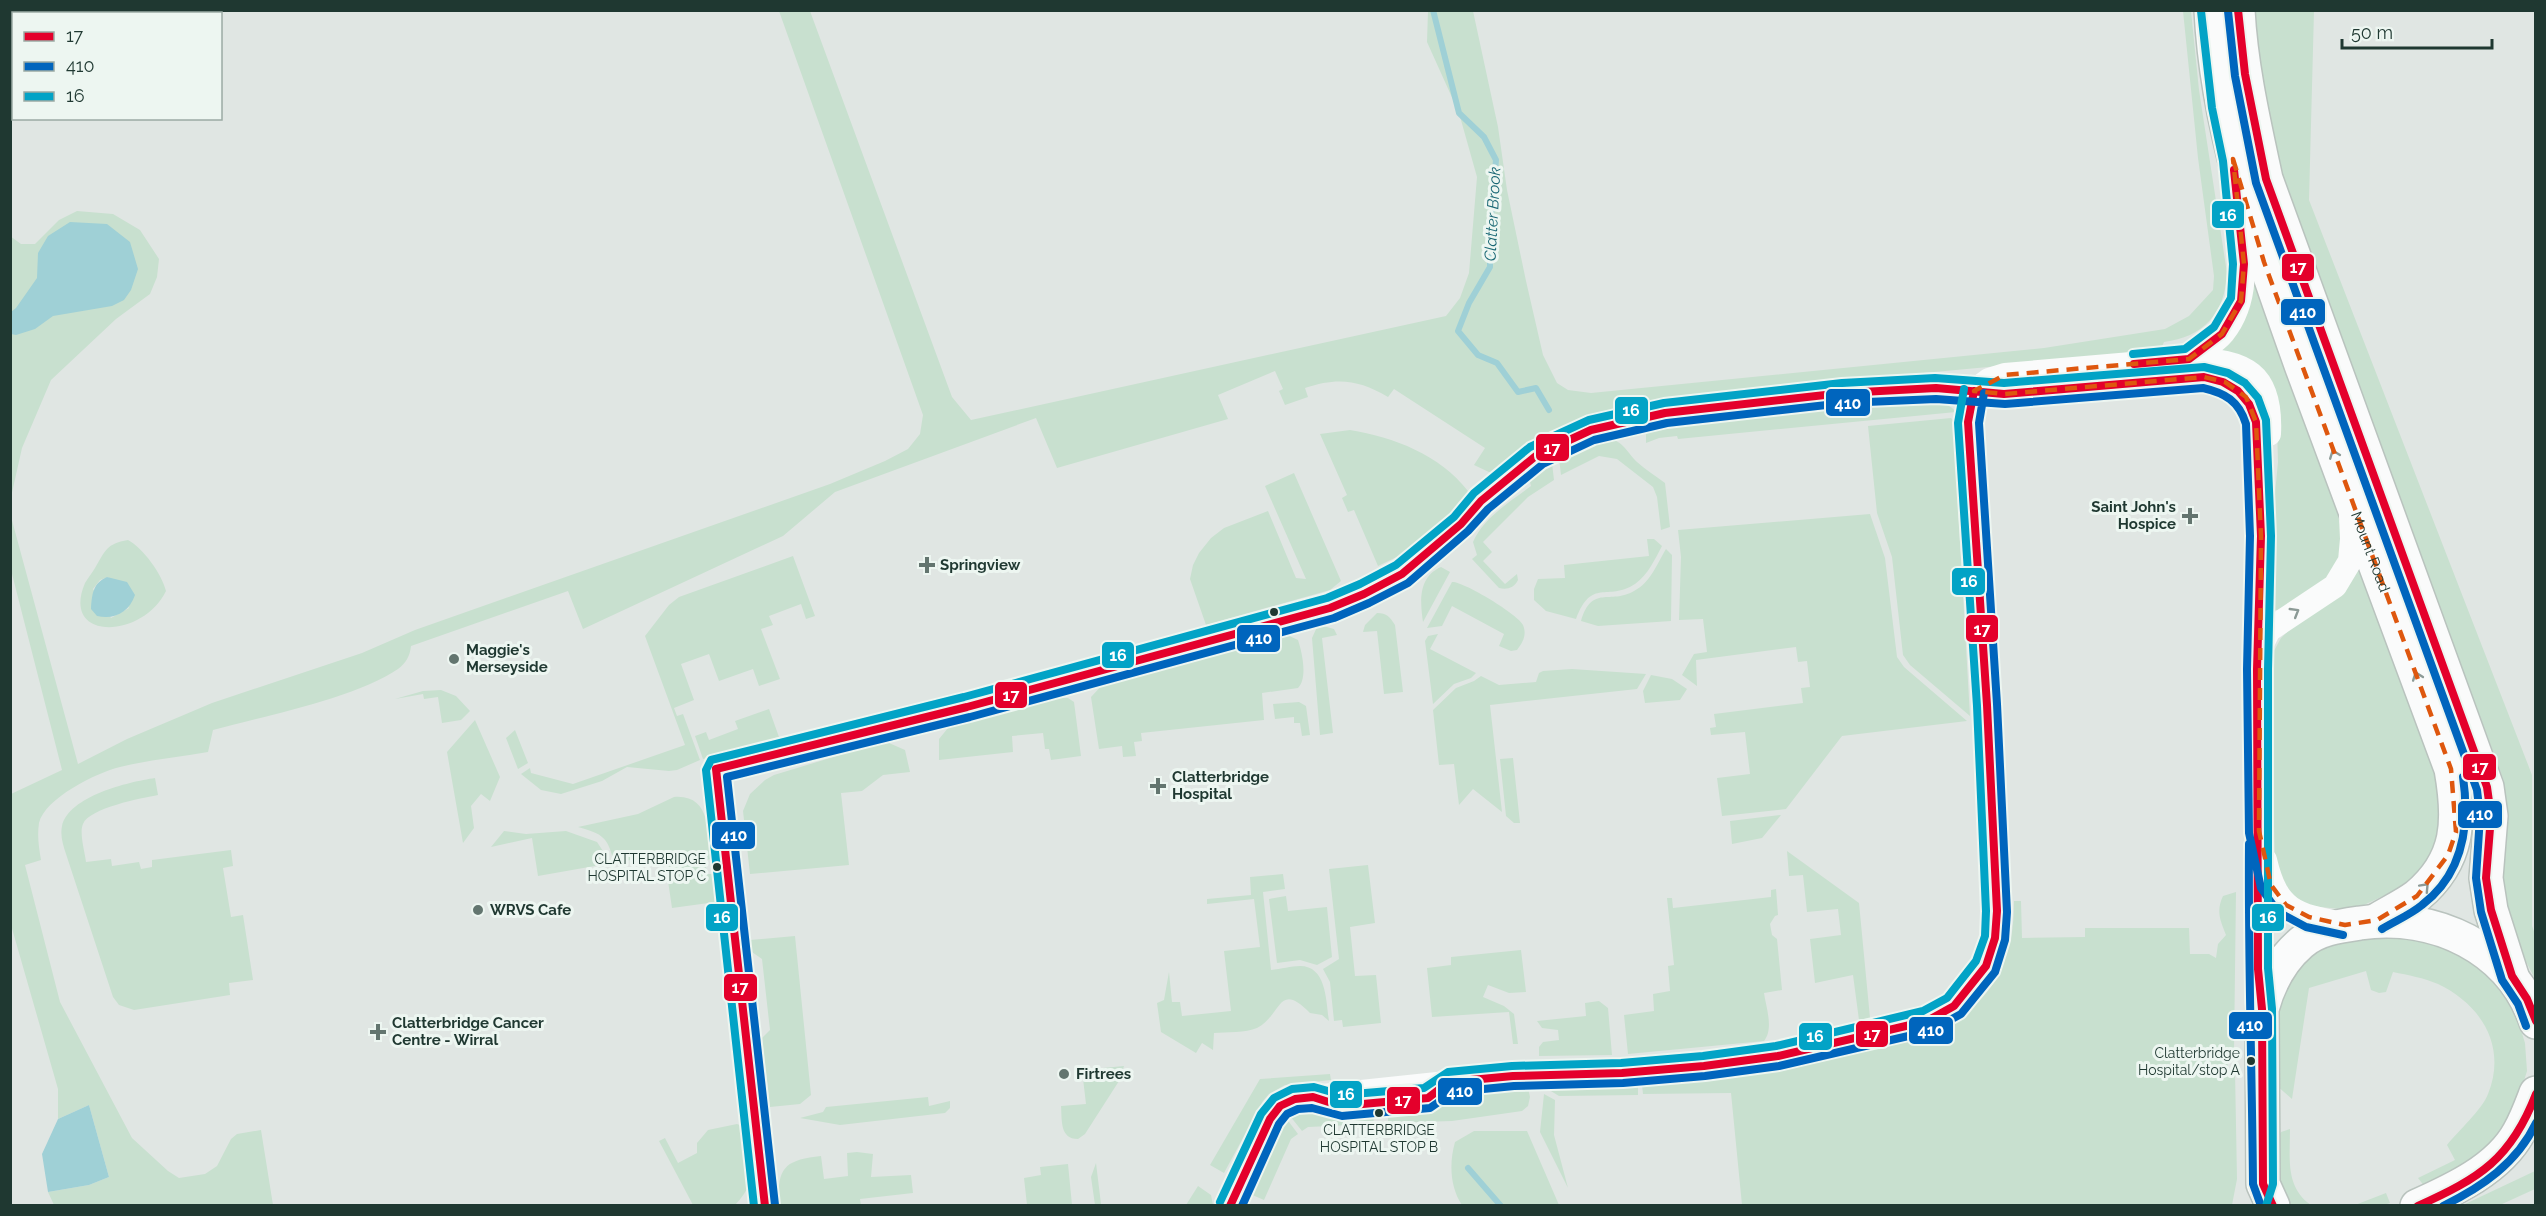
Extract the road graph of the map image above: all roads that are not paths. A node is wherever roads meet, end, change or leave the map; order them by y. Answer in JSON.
{"nodes":[{"id":1,"x":2211,"y":10,"type":"edge"},
{"id":2,"x":2238,"y":10,"type":"edge"},
{"id":3,"x":2233,"y":159,"type":"junction"},
{"id":4,"x":2190,"y":359,"type":"junction"},
{"id":5,"x":1974,"y":391,"type":"junction"},
{"id":6,"x":2350,"y":497,"type":"junction"},
{"id":7,"x":2261,"y":536,"type":"junction"},
{"id":8,"x":2257,"y":654,"type":"junction"},
{"id":9,"x":2259,"y":831,"type":"junction"},
{"id":10,"x":2377,"y":920,"type":"junction"},
{"id":11,"x":2345,"y":925,"type":"junction"},
{"id":12,"x":2511,"y":976,"type":"junction"},
{"id":13,"x":2262,"y":1009,"type":"junction"},
{"id":14,"x":2535,"y":1022,"type":"edge"},
{"id":15,"x":2535,"y":1093,"type":"edge"},
{"id":16,"x":2529,"y":1125,"type":"edge"},
{"id":17,"x":2264,"y":1198,"type":"edge"},
{"id":18,"x":765,"y":1206,"type":"edge"},
{"id":19,"x":1230,"y":1206,"type":"edge"},
{"id":20,"x":2417,"y":1206,"type":"edge"}],
"edges":[{"from":1,"to":3,"type":"main road","name":"Mount Road"},
{"from":2,"to":12,"type":"main road","name":"Mount Road"},
{"from":3,"to":4,"type":"street","name":"Mount Road"},
{"from":6,"to":3,"type":"main road","name":"Mount Road","one_way":true},
{"from":4,"to":5,"type":"street"},
{"from":4,"to":7,"type":"street"},
{"from":5,"to":7,"type":"street"},
{"from":5,"to":18,"type":"street"},
{"from":5,"to":19,"type":"street"},
{"from":8,"to":6,"type":"street","one_way":true},
{"from":10,"to":6,"type":"main road","name":"Mount Road","one_way":true},
{"from":7,"to":8,"type":"street"},
{"from":8,"to":9,"type":"street"},
{"from":9,"to":11,"type":"street"},
{"from":9,"to":13,"type":"street"},
{"from":10,"to":11,"type":"main road"},
{"from":10,"to":12,"type":"main road"},
{"from":11,"to":13,"type":"main road"},
{"from":12,"to":14,"type":"main road"},
{"from":13,"to":17,"type":"main road"},
{"from":15,"to":16,"type":"main road"},
{"from":16,"to":20,"type":"main road"}]}
